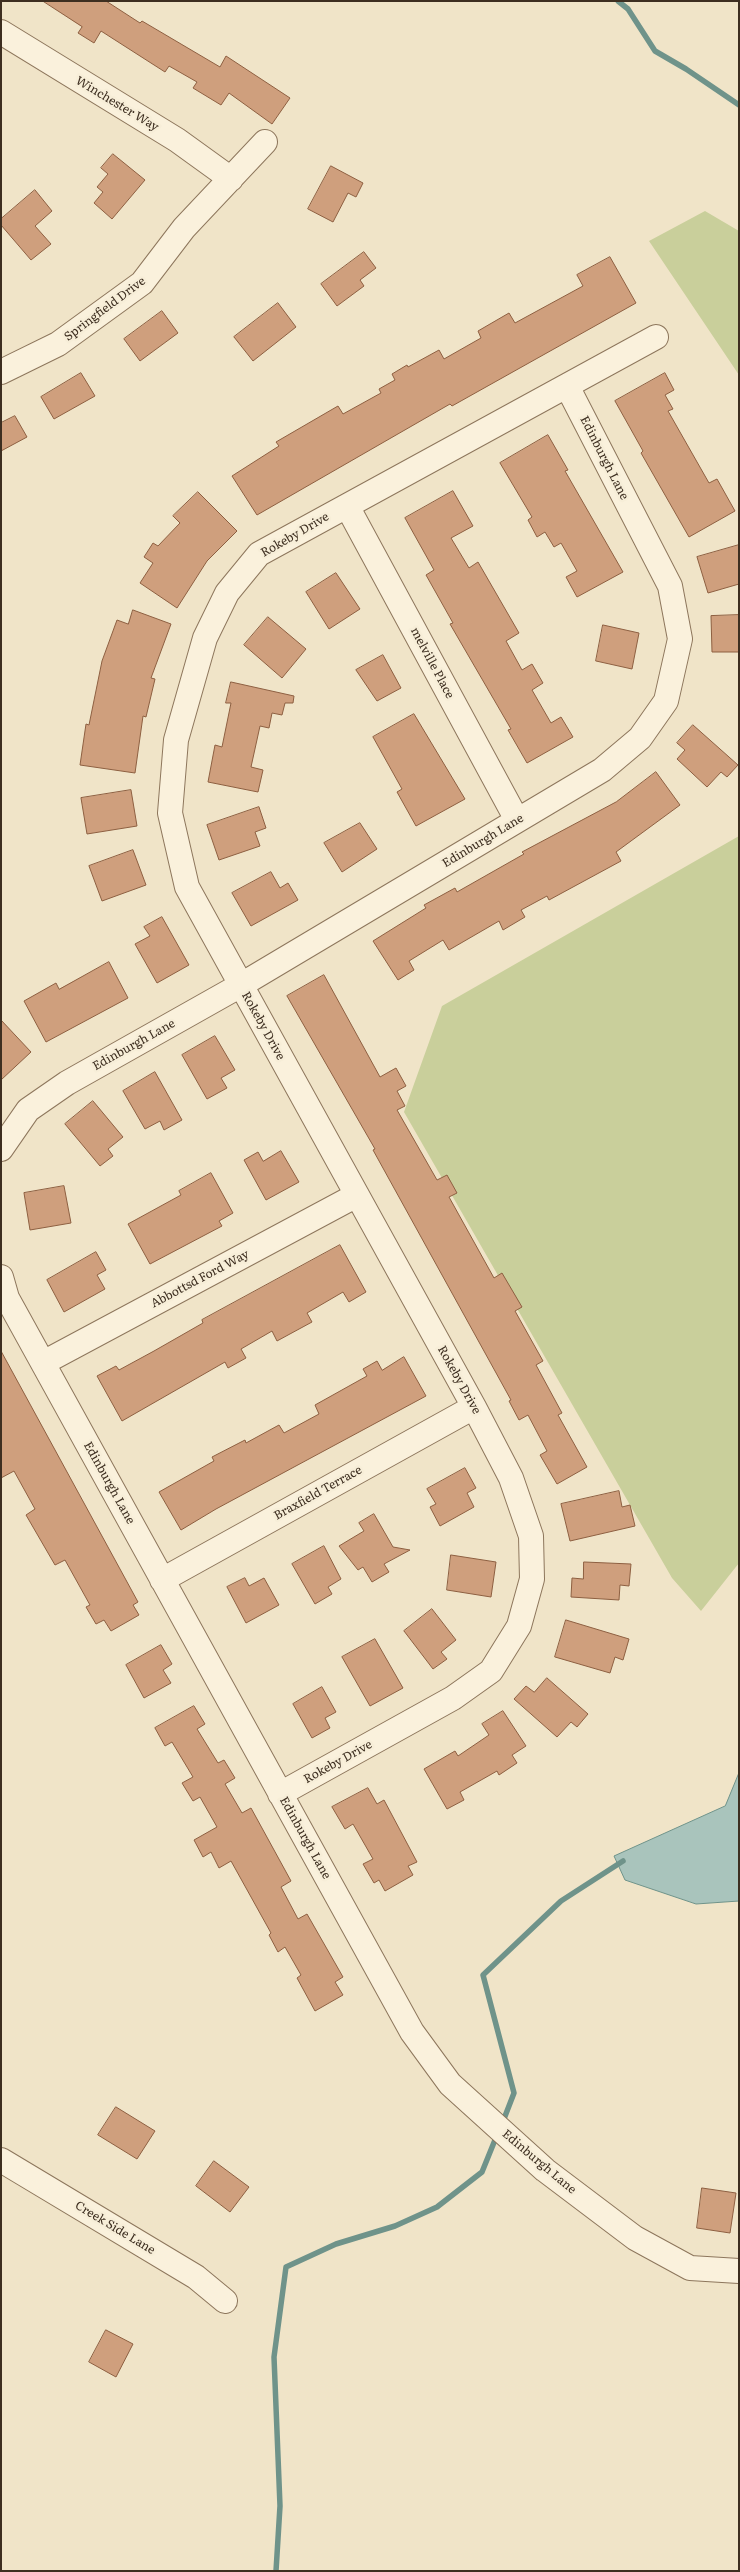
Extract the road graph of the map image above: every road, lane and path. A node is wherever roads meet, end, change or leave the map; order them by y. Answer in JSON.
{"nodes":[{"id":1,"x":1,"y":32,"type":"edge"},
{"id":2,"x":265,"y":142,"type":"dead end"},
{"id":3,"x":231,"y":179,"type":"junction"},
{"id":4,"x":656,"y":337,"type":"dead end"},
{"id":5,"x":1,"y":372,"type":"edge"},
{"id":6,"x":567,"y":386,"type":"junction"},
{"id":7,"x":347,"y":506,"type":"junction"},
{"id":8,"x":518,"y":820,"type":"junction"},
{"id":9,"x":241,"y":985,"type":"junction"},
{"id":10,"x":1,"y":1149,"type":"edge"},
{"id":11,"x":357,"y":1196,"type":"junction"},
{"id":12,"x":1,"y":1277,"type":"edge"},
{"id":13,"x":43,"y":1363,"type":"junction"},
{"id":14,"x":474,"y":1407,"type":"junction"},
{"id":15,"x":162,"y":1580,"type":"junction"},
{"id":16,"x":280,"y":1794,"type":"junction"},
{"id":17,"x":1,"y":2160,"type":"edge"},
{"id":18,"x":739,"y":2271,"type":"edge"},
{"id":19,"x":225,"y":2301,"type":"dead end"}],
"edges":[{"from":1,"to":3,"type":"street","name":"Winchester Way"},
{"from":2,"to":3,"type":"street","name":"Springfield Drive"},
{"from":3,"to":5,"type":"street","name":"Springfield Drive"},
{"from":4,"to":6,"type":"street","name":"Rokeby Drive"},
{"from":6,"to":7,"type":"street","name":"Rokeby Drive"},
{"from":6,"to":8,"type":"street","name":"Edinburgh Lane"},
{"from":7,"to":8,"type":"street","name":"melville Place"},
{"from":7,"to":9,"type":"street","name":"Rokeby Drive"},
{"from":8,"to":9,"type":"street","name":"Edinburgh Lane"},
{"from":9,"to":10,"type":"street","name":"Edinburgh Lane"},
{"from":9,"to":11,"type":"street","name":"Rokeby Drive"},
{"from":11,"to":13,"type":"street","name":"Abbottsd Ford Way"},
{"from":11,"to":14,"type":"street","name":"Rokeby Drive"},
{"from":12,"to":13,"type":"street","name":"Edinburgh Lane"},
{"from":13,"to":15,"type":"street","name":"Edinburgh Lane"},
{"from":14,"to":15,"type":"street","name":"Braxfield Terrace"},
{"from":14,"to":16,"type":"street","name":"Rokeby Drive"},
{"from":15,"to":16,"type":"street","name":"Edinburgh Lane"},
{"from":16,"to":18,"type":"street","name":"Edinburgh Lane"},
{"from":17,"to":19,"type":"street","name":"Creek Side Lane"}]}
